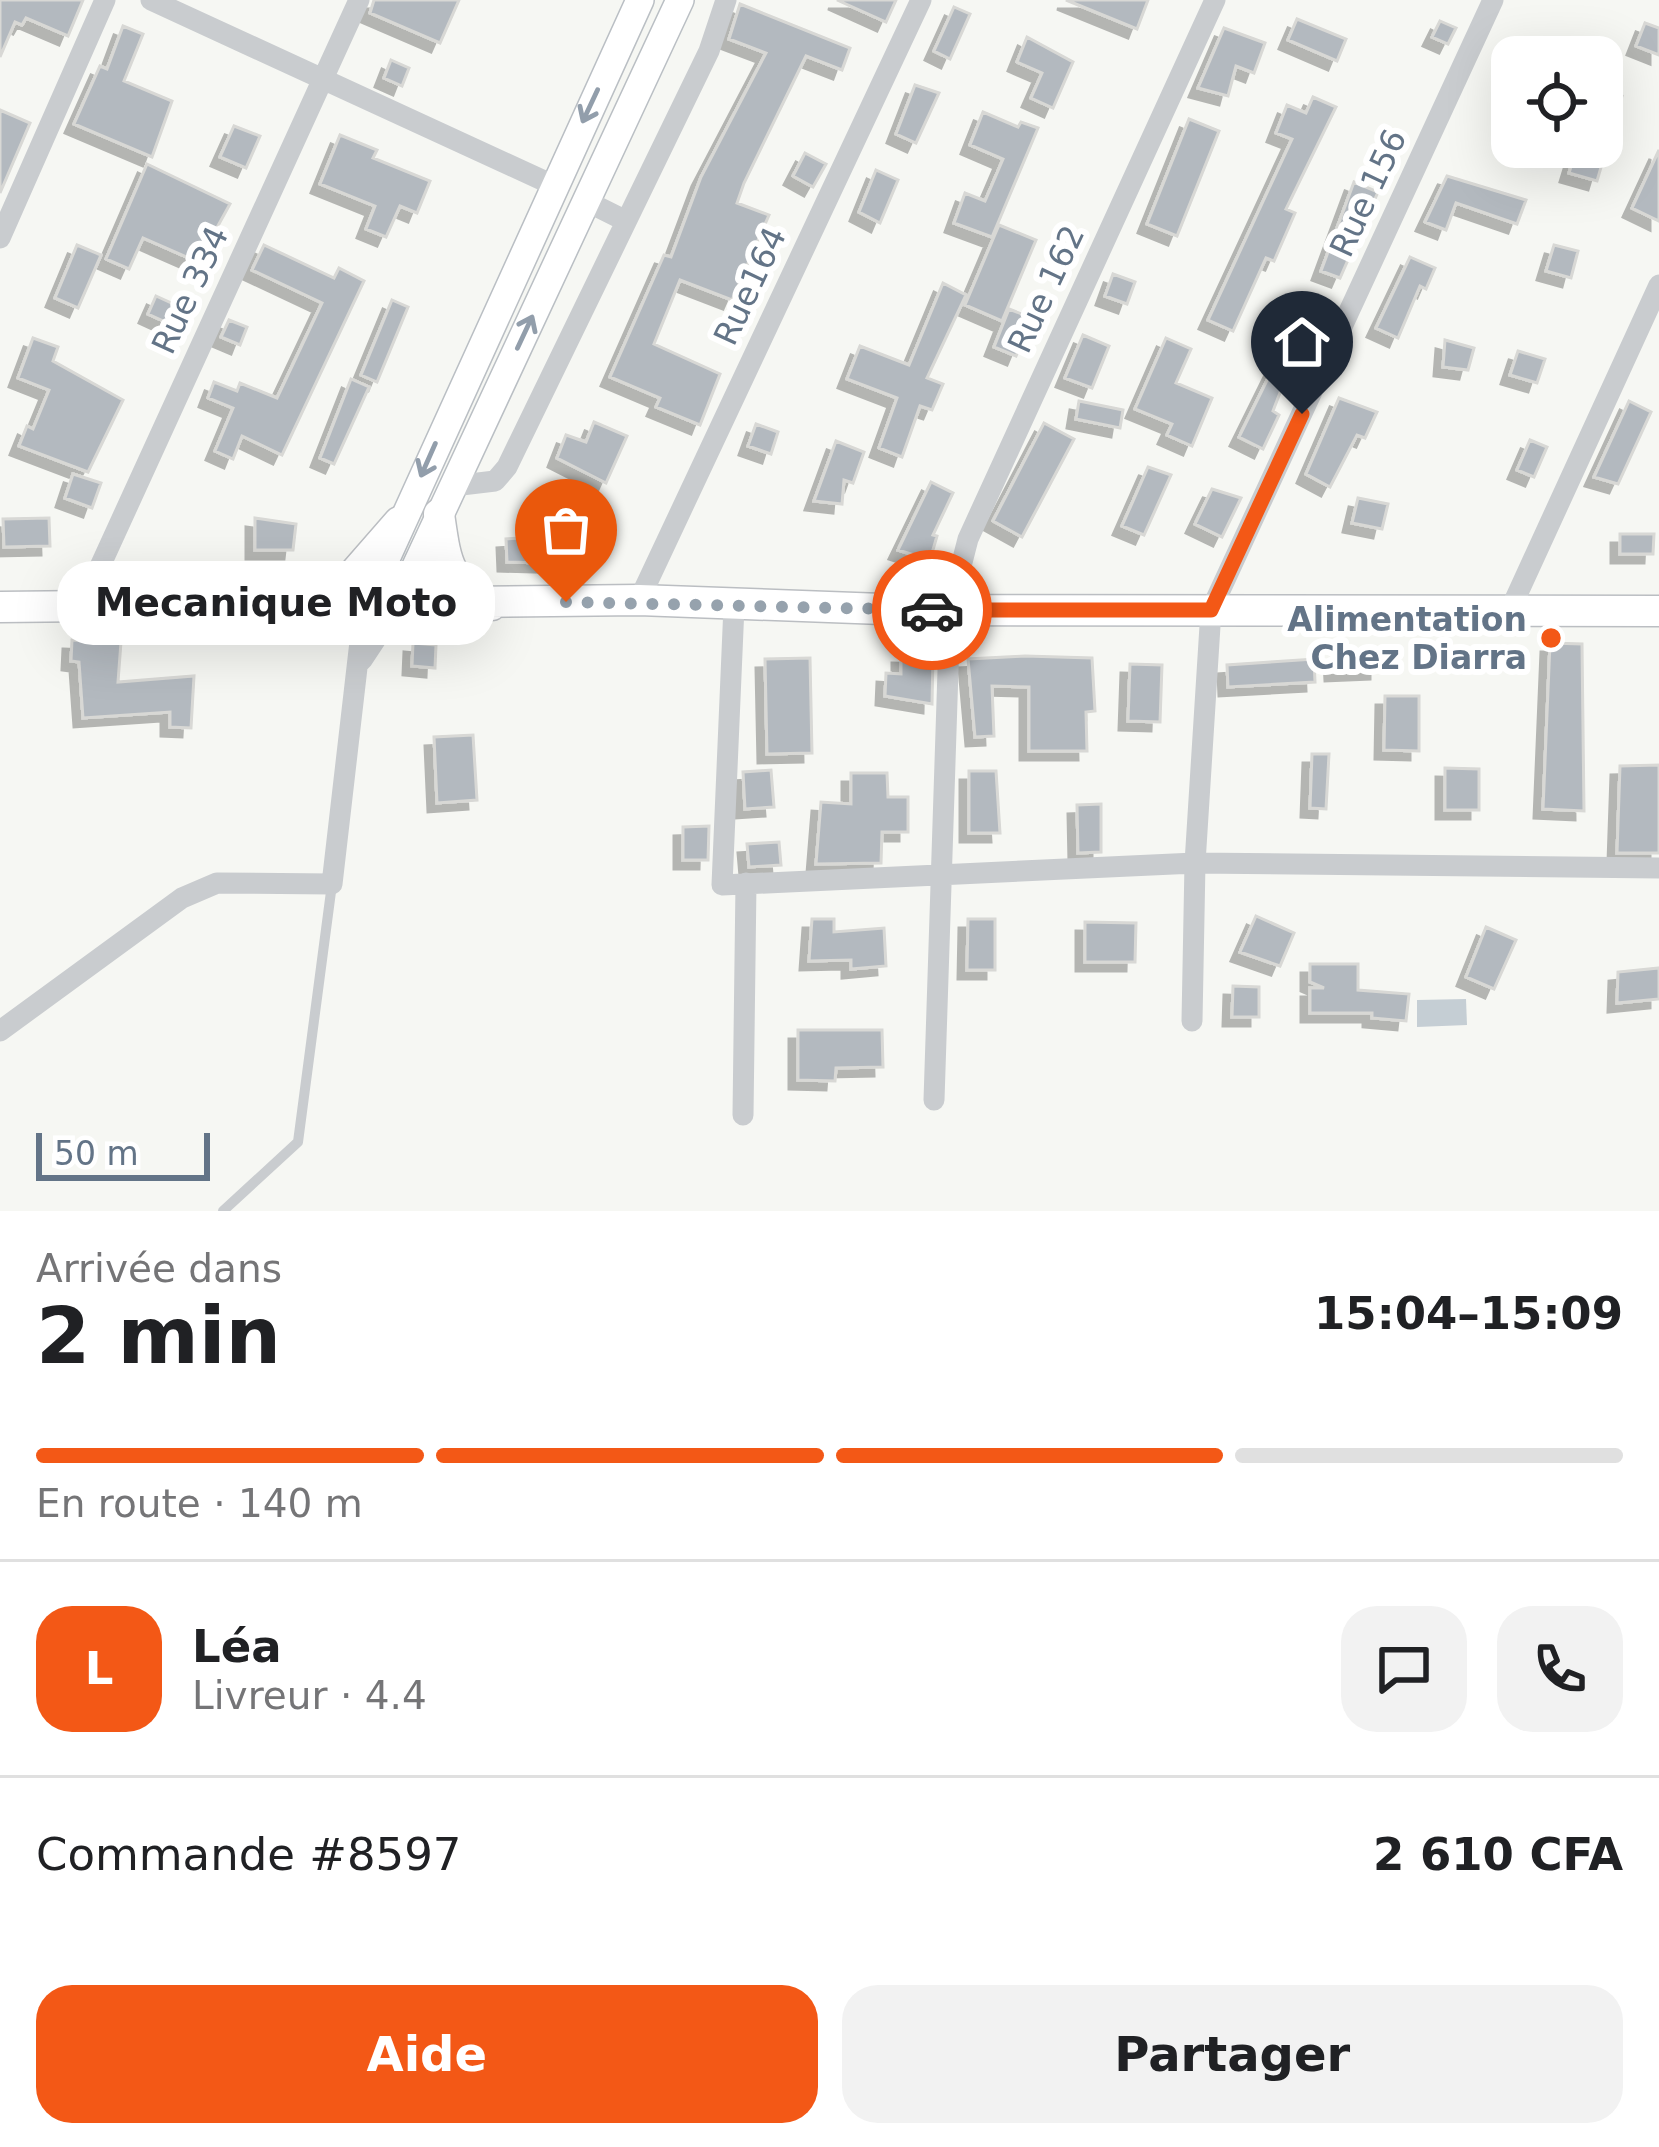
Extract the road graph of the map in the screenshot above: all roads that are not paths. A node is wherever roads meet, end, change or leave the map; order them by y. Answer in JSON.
{"nodes":[{"id":1,"x":105,"y":0,"type":"edge"},
{"id":2,"x":151,"y":0,"type":"edge"},
{"id":3,"x":358,"y":0,"type":"edge"},
{"id":4,"x":640,"y":0,"type":"edge"},
{"id":5,"x":680,"y":0,"type":"edge"},
{"id":6,"x":726,"y":0,"type":"edge"},
{"id":7,"x":921,"y":0,"type":"edge"},
{"id":8,"x":1215,"y":0,"type":"edge"},
{"id":9,"x":1493,"y":0,"type":"edge"},
{"id":10,"x":322,"y":79,"type":"junction"},
{"id":11,"x":553,"y":185,"type":"junction"},
{"id":12,"x":586,"y":201,"type":"junction"},
{"id":13,"x":626,"y":221,"type":"junction"},
{"id":14,"x":0,"y":238,"type":"edge"},
{"id":15,"x":1659,"y":285,"type":"edge"},
{"id":16,"x":446,"y":500,"type":"junction"},
{"id":17,"x":400,"y":522,"type":"junction"},
{"id":18,"x":639,"y":600,"type":"junction"},
{"id":19,"x":492,"y":605,"type":"junction"},
{"id":20,"x":734,"y":606,"type":"junction"},
{"id":21,"x":364,"y":607,"type":"junction"},
{"id":22,"x":397,"y":607,"type":"junction"},
{"id":23,"x":0,"y":608,"type":"edge"},
{"id":24,"x":81,"y":608,"type":"junction"},
{"id":25,"x":307,"y":608,"type":"junction"},
{"id":26,"x":1511,"y":608,"type":"junction"},
{"id":27,"x":950,"y":609,"type":"junction"},
{"id":28,"x":1211,"y":610,"type":"junction"},
{"id":29,"x":1659,"y":611,"type":"edge"},
{"id":30,"x":362,"y":661,"type":"junction"},
{"id":31,"x":1195,"y":863,"type":"junction"},
{"id":32,"x":1659,"y":868,"type":"edge"},
{"id":33,"x":940,"y":875,"type":"junction"},
{"id":34,"x":332,"y":884,"type":"junction"},
{"id":35,"x":746,"y":884,"type":"junction"},
{"id":36,"x":1192,"y":1021,"type":"dead end"},
{"id":37,"x":0,"y":1030,"type":"edge"},
{"id":38,"x":934,"y":1100,"type":"dead end"},
{"id":39,"x":743,"y":1115,"type":"dead end"},
{"id":40,"x":223,"y":1211,"type":"edge"}],
"edges":[{"from":1,"to":14,"type":"street"},
{"from":2,"to":10,"type":"street"},
{"from":3,"to":10,"type":"street","name":"Rue 334"},
{"from":4,"to":11,"type":"main road","one_way":true},
{"from":5,"to":12,"type":"main road"},
{"from":6,"to":13,"type":"street"},
{"from":7,"to":18,"type":"street","name":"Rue164"},
{"from":8,"to":27,"type":"street","name":"Rue 162"},
{"from":9,"to":28,"type":"street","name":"Rue 156"},
{"from":10,"to":11,"type":"street"},
{"from":10,"to":24,"type":"street","name":"Rue 334"},
{"from":11,"to":17,"type":"main road","one_way":true},
{"from":12,"to":13,"type":"street"},
{"from":16,"to":12,"type":"main road","one_way":true},
{"from":13,"to":16,"type":"street"},
{"from":15,"to":26,"type":"street"},
{"from":16,"to":19,"type":"main road"},
{"from":16,"to":22,"type":"main road"},
{"from":17,"to":21,"type":"main road"},
{"from":17,"to":25,"type":"main road"},
{"from":18,"to":19,"type":"main road"},
{"from":18,"to":20,"type":"main road"},
{"from":19,"to":22,"type":"main road"},
{"from":20,"to":27,"type":"main road"},
{"from":20,"to":35,"type":"street"},
{"from":21,"to":22,"type":"main road"},
{"from":21,"to":25,"type":"main road"},
{"from":21,"to":30,"type":"street"},
{"from":22,"to":30,"type":"street"},
{"from":23,"to":24,"type":"main road"},
{"from":24,"to":25,"type":"main road"},
{"from":26,"to":28,"type":"main road"},
{"from":26,"to":29,"type":"main road"},
{"from":27,"to":28,"type":"main road"},
{"from":27,"to":33,"type":"street","name":"Rue 162"},
{"from":28,"to":31,"type":"street"},
{"from":30,"to":34,"type":"street"},
{"from":31,"to":32,"type":"street"},
{"from":31,"to":33,"type":"street"},
{"from":31,"to":36,"type":"street"},
{"from":33,"to":35,"type":"street"},
{"from":33,"to":38,"type":"street","name":"Rue 162"},
{"from":34,"to":37,"type":"street"},
{"from":34,"to":40,"type":"lane"},
{"from":35,"to":39,"type":"street"}]}
